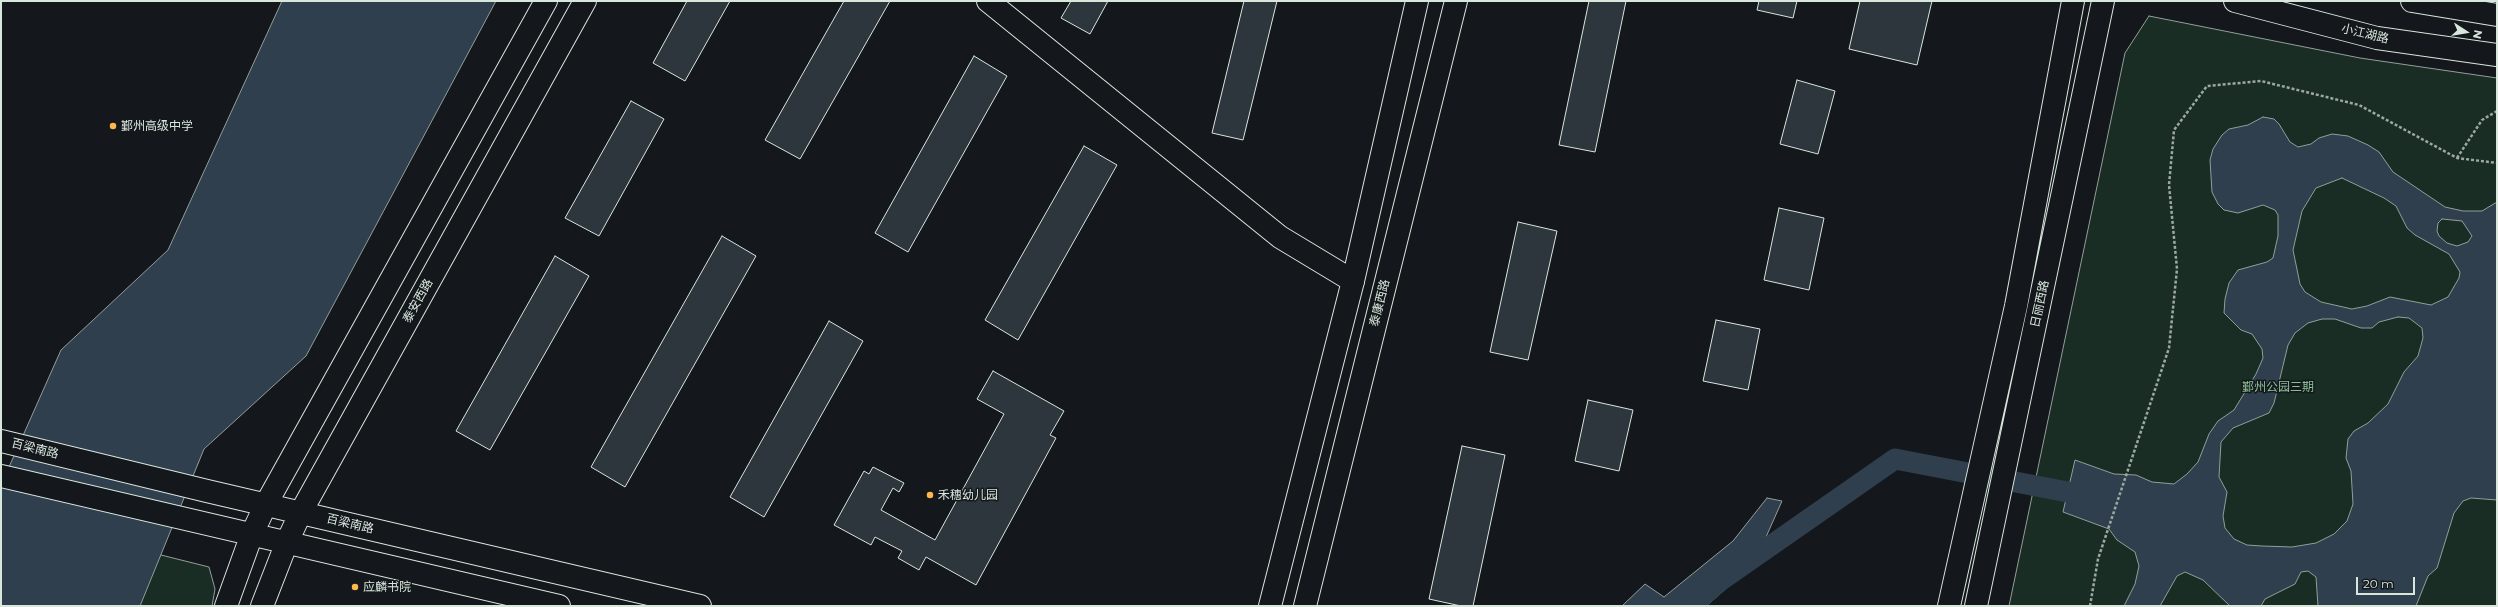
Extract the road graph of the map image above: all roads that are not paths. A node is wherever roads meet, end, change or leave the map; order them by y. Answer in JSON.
{"nodes":[{"id":1,"x":546,"y":1,"type":"edge"},
{"id":2,"x":585,"y":1,"type":"edge"},
{"id":3,"x":988,"y":1,"type":"edge"},
{"id":4,"x":1417,"y":1,"type":"edge"},
{"id":5,"x":1456,"y":1,"type":"edge"},
{"id":6,"x":2073,"y":1,"type":"edge"},
{"id":7,"x":2103,"y":1,"type":"edge"},
{"id":8,"x":2235,"y":1,"type":"edge"},
{"id":9,"x":2412,"y":1,"type":"edge"},
{"id":10,"x":2497,"y":14,"type":"edge"},
{"id":11,"x":2497,"y":55,"type":"edge"},
{"id":12,"x":1353,"y":280,"type":"junction"},
{"id":13,"x":1,"y":441,"type":"edge"},
{"id":14,"x":1,"y":476,"type":"edge"},
{"id":15,"x":266,"y":504,"type":"junction"},
{"id":16,"x":301,"y":512,"type":"junction"},
{"id":17,"x":252,"y":534,"type":"junction"},
{"id":18,"x":287,"y":542,"type":"junction"},
{"id":19,"x":226,"y":606,"type":"edge"},
{"id":20,"x":262,"y":606,"type":"edge"},
{"id":21,"x":559,"y":606,"type":"edge"},
{"id":22,"x":700,"y":606,"type":"edge"},
{"id":23,"x":1270,"y":606,"type":"edge"},
{"id":24,"x":1305,"y":606,"type":"edge"},
{"id":25,"x":1948,"y":606,"type":"edge"},
{"id":26,"x":1976,"y":606,"type":"edge"}],
"edges":[{"from":1,"to":15,"type":"main road"},
{"from":2,"to":16,"type":"main road","name":"泰安西路"},
{"from":3,"to":12,"type":"main road"},
{"from":4,"to":12,"type":"main road"},
{"from":5,"to":24,"type":"main road","name":"泰康西路"},
{"from":6,"to":25,"type":"main road","name":"日丽西路"},
{"from":7,"to":26,"type":"main road","name":"日丽西路"},
{"from":8,"to":11,"type":"main road","name":"小江湖路"},
{"from":9,"to":10,"type":"main road"},
{"from":12,"to":23,"type":"main road"},
{"from":13,"to":15,"type":"main road","name":"百梁南路"},
{"from":14,"to":17,"type":"main road"},
{"from":15,"to":16,"type":"main road","name":"百梁南路"},
{"from":15,"to":17,"type":"main road"},
{"from":16,"to":18,"type":"main road","name":"泰安西路"},
{"from":16,"to":22,"type":"main road","name":"百梁南路"},
{"from":17,"to":18,"type":"main road"},
{"from":17,"to":19,"type":"main road"},
{"from":18,"to":20,"type":"main road","name":"泰安西路"},
{"from":18,"to":21,"type":"main road"}]}
